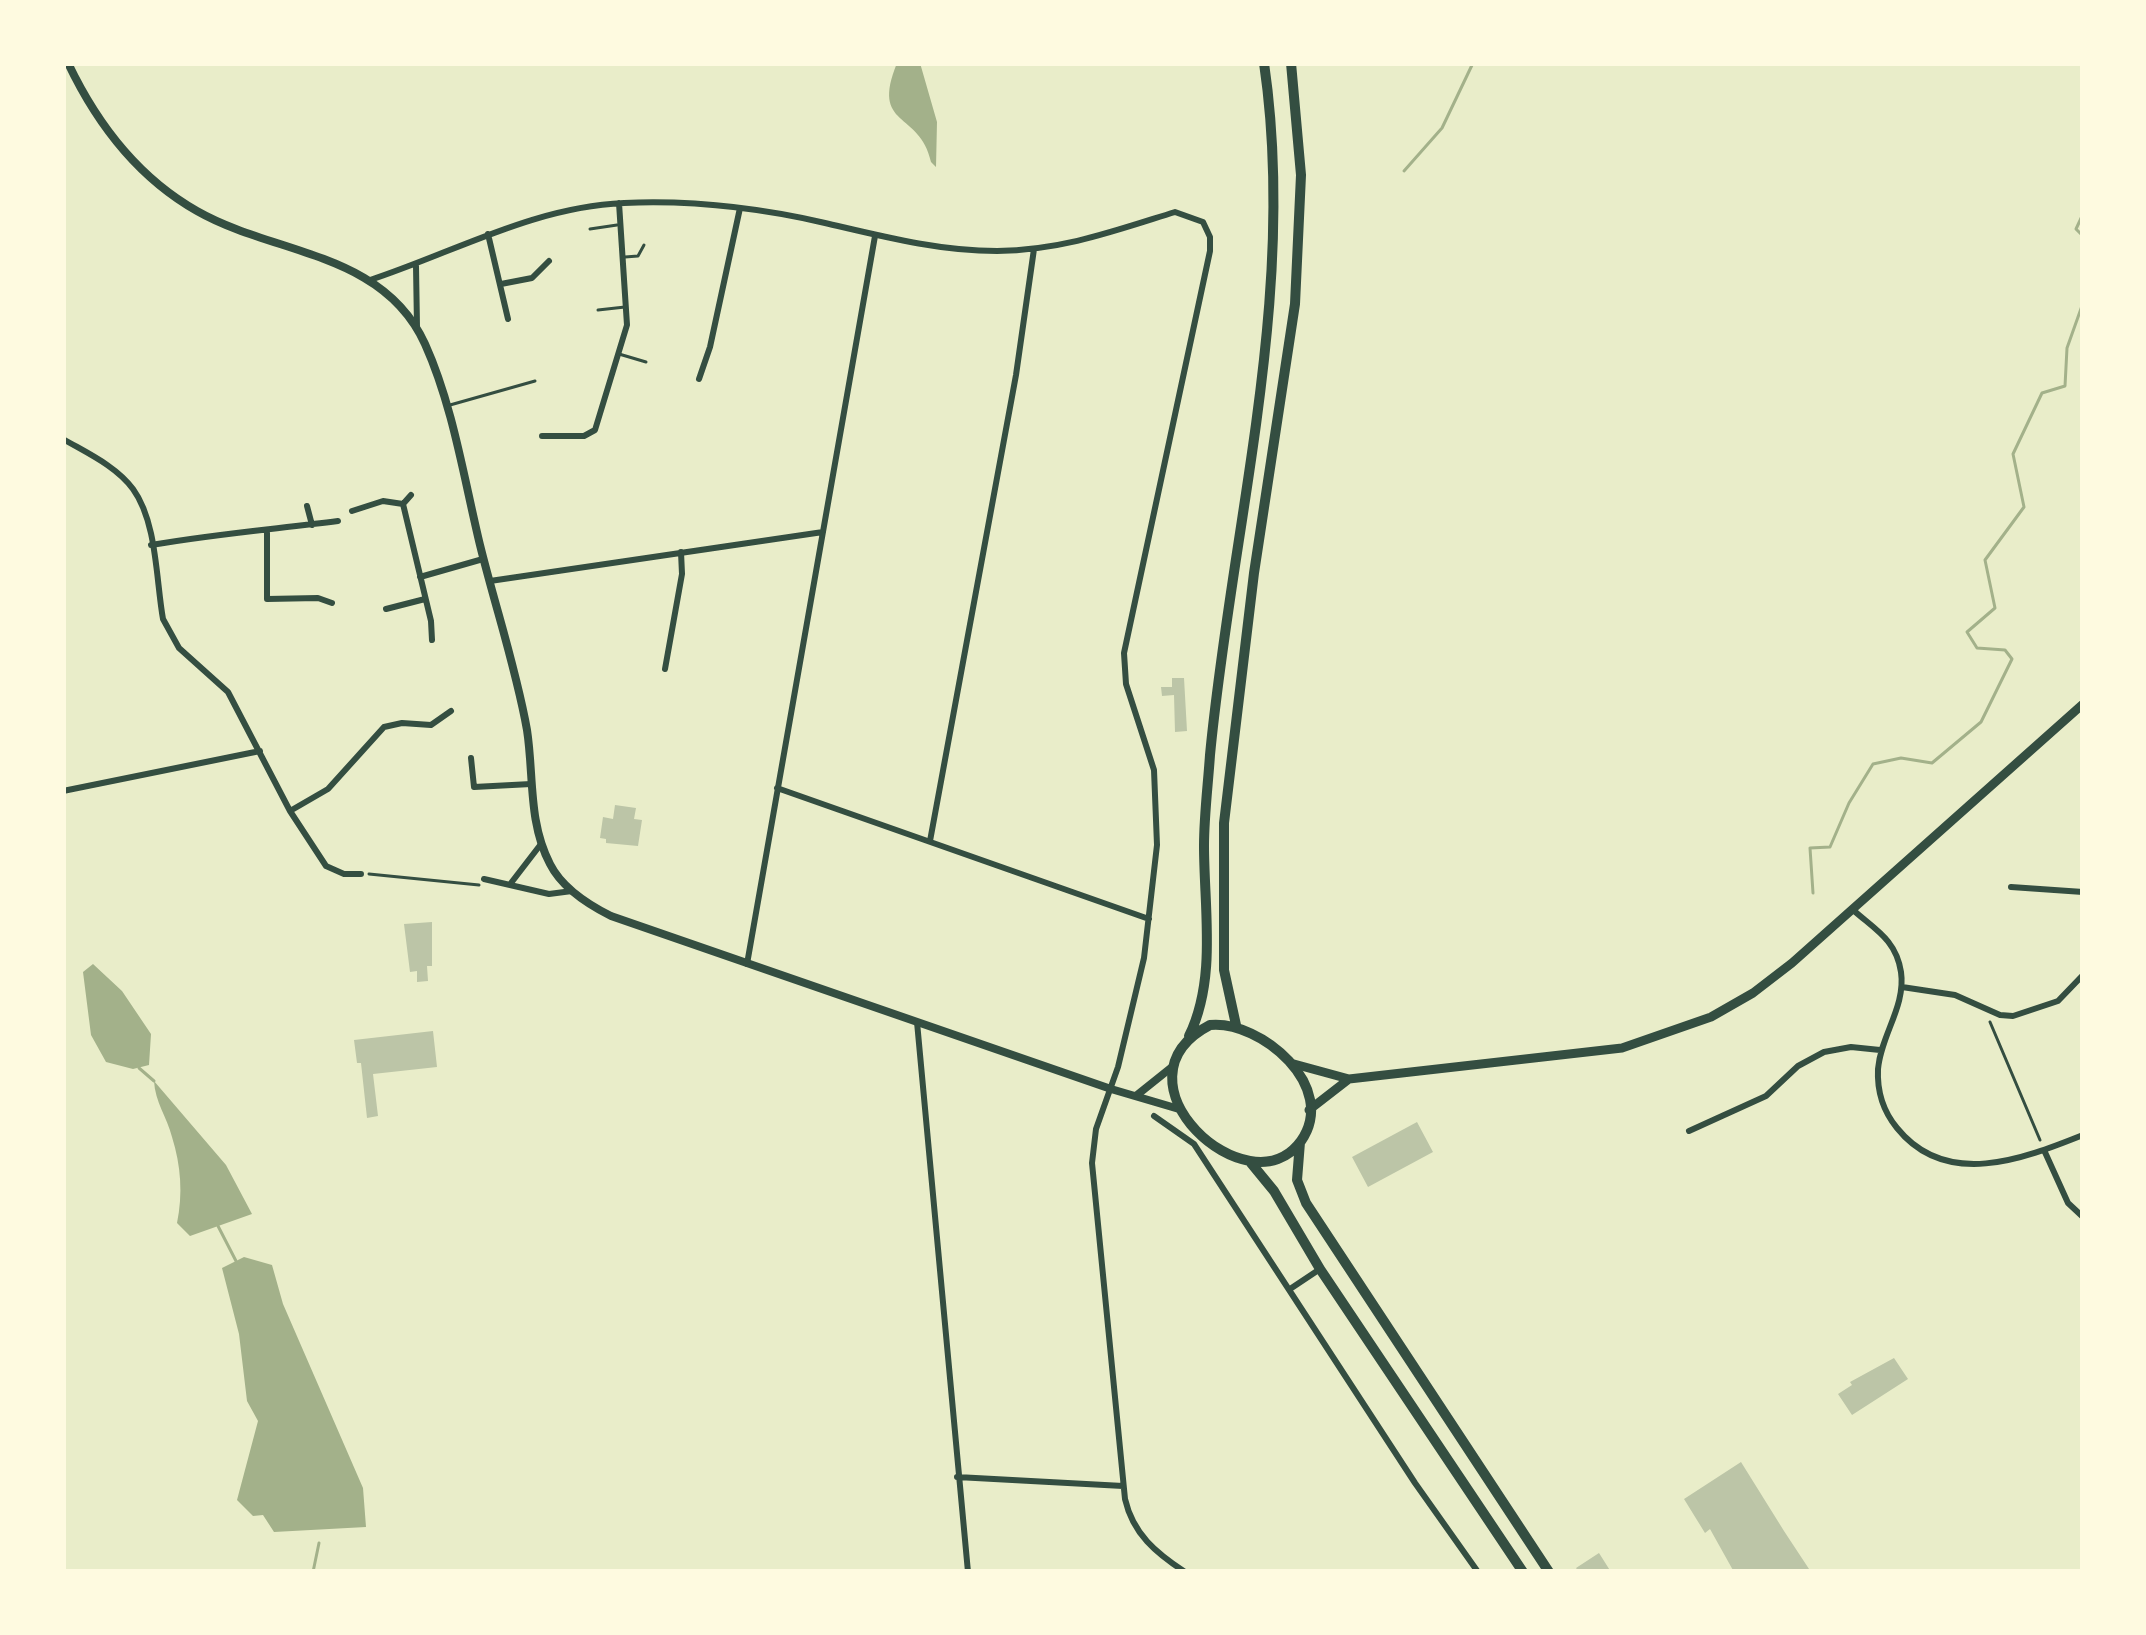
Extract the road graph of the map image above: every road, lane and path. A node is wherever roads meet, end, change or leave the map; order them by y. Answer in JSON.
{"nodes":[{"id":1,"x":68,"y":63,"type":"edge"},
{"id":2,"x":1264,"y":63,"type":"edge"},
{"id":3,"x":1291,"y":63,"type":"edge"},
{"id":4,"x":619,"y":203,"type":"junction"},
{"id":5,"x":740,"y":208,"type":"junction"},
{"id":6,"x":619,"y":225,"type":"junction"},
{"id":7,"x":590,"y":229,"type":"dead end"},
{"id":8,"x":488,"y":234,"type":"junction"},
{"id":9,"x":875,"y":236,"type":"junction"},
{"id":10,"x":644,"y":245,"type":"dead end"},
{"id":11,"x":1034,"y":249,"type":"junction"},
{"id":12,"x":623,"y":257,"type":"junction"},
{"id":13,"x":549,"y":261,"type":"dead end"},
{"id":14,"x":416,"y":266,"type":"junction"},
{"id":15,"x":370,"y":280,"type":"junction"},
{"id":16,"x":500,"y":284,"type":"junction"},
{"id":17,"x":627,"y":307,"type":"junction"},
{"id":18,"x":598,"y":310,"type":"dead end"},
{"id":19,"x":508,"y":319,"type":"dead end"},
{"id":20,"x":417,"y":327,"type":"junction"},
{"id":21,"x":618,"y":353,"type":"junction"},
{"id":22,"x":646,"y":362,"type":"dead end"},
{"id":23,"x":699,"y":379,"type":"dead end"},
{"id":24,"x":535,"y":381,"type":"dead end"},
{"id":25,"x":445,"y":406,"type":"junction"},
{"id":26,"x":542,"y":436,"type":"dead end"},
{"id":27,"x":63,"y":439,"type":"edge"},
{"id":28,"x":411,"y":495,"type":"dead end"},
{"id":29,"x":404,"y":504,"type":"junction"},
{"id":30,"x":308,"y":506,"type":"dead end"},
{"id":31,"x":352,"y":511,"type":"dead end"},
{"id":32,"x":338,"y":521,"type":"dead end"},
{"id":33,"x":312,"y":525,"type":"junction"},
{"id":34,"x":267,"y":531,"type":"junction"},
{"id":35,"x":823,"y":532,"type":"junction"},
{"id":36,"x":151,"y":545,"type":"junction"},
{"id":37,"x":681,"y":552,"type":"junction"},
{"id":38,"x":483,"y":559,"type":"junction"},
{"id":39,"x":420,"y":577,"type":"junction"},
{"id":40,"x":490,"y":581,"type":"junction"},
{"id":41,"x":425,"y":599,"type":"junction"},
{"id":42,"x":332,"y":603,"type":"dead end"},
{"id":43,"x":386,"y":609,"type":"dead end"},
{"id":44,"x":432,"y":640,"type":"dead end"},
{"id":45,"x":665,"y":669,"type":"dead end"},
{"id":46,"x":2083,"y":704,"type":"edge"},
{"id":47,"x":451,"y":711,"type":"dead end"},
{"id":48,"x":260,"y":751,"type":"junction"},
{"id":49,"x":471,"y":758,"type":"dead end"},
{"id":50,"x":531,"y":784,"type":"junction"},
{"id":51,"x":777,"y":788,"type":"junction"},
{"id":52,"x":63,"y":791,"type":"edge"},
{"id":53,"x":290,"y":812,"type":"junction"},
{"id":54,"x":930,"y":841,"type":"junction"},
{"id":55,"x":542,"y":844,"type":"junction"},
{"id":56,"x":362,"y":874,"type":"joint"},
{"id":57,"x":484,"y":879,"type":"joint"},
{"id":58,"x":510,"y":884,"type":"junction"},
{"id":59,"x":2012,"y":887,"type":"dead end"},
{"id":60,"x":572,"y":891,"type":"junction"},
{"id":61,"x":2083,"y":892,"type":"edge"},
{"id":62,"x":1852,"y":909,"type":"junction"},
{"id":63,"x":1149,"y":919,"type":"junction"},
{"id":64,"x":748,"y":964,"type":"junction"},
{"id":65,"x":2083,"y":975,"type":"edge"},
{"id":66,"x":1902,"y":987,"type":"junction"},
{"id":67,"x":1985,"y":1009,"type":"junction"},
{"id":68,"x":917,"y":1022,"type":"junction"},
{"id":69,"x":1236,"y":1024,"type":"junction"},
{"id":70,"x":1189,"y":1036,"type":"junction"},
{"id":71,"x":1880,"y":1050,"type":"junction"},
{"id":72,"x":1294,"y":1064,"type":"junction"},
{"id":73,"x":1172,"y":1067,"type":"junction"},
{"id":74,"x":1349,"y":1079,"type":"junction"},
{"id":75,"x":1111,"y":1089,"type":"junction"},
{"id":76,"x":1136,"y":1096,"type":"junction"},
{"id":77,"x":1180,"y":1109,"type":"junction"},
{"id":78,"x":1309,"y":1110,"type":"junction"},
{"id":79,"x":1154,"y":1116,"type":"dead end"},
{"id":80,"x":1689,"y":1131,"type":"dead end"},
{"id":81,"x":2083,"y":1135,"type":"edge"},
{"id":82,"x":1300,"y":1142,"type":"junction"},
{"id":83,"x":2044,"y":1150,"type":"junction"},
{"id":84,"x":1251,"y":1163,"type":"junction"},
{"id":85,"x":2083,"y":1217,"type":"edge"},
{"id":86,"x":1320,"y":1269,"type":"junction"},
{"id":87,"x":1290,"y":1289,"type":"junction"},
{"id":88,"x":957,"y":1477,"type":"junction"},
{"id":89,"x":1123,"y":1486,"type":"junction"},
{"id":90,"x":968,"y":1572,"type":"edge"},
{"id":91,"x":1185,"y":1572,"type":"edge"},
{"id":92,"x":1478,"y":1572,"type":"edge"},
{"id":93,"x":1523,"y":1572,"type":"edge"},
{"id":94,"x":1549,"y":1572,"type":"edge"}],
"edges":[{"from":1,"to":15,"type":"street"},
{"from":2,"to":70,"type":"highway"},
{"from":3,"to":69,"type":"highway"},
{"from":4,"to":5,"type":"street"},
{"from":4,"to":6,"type":"street"},
{"from":4,"to":8,"type":"street"},
{"from":5,"to":9,"type":"street"},
{"from":5,"to":23,"type":"street"},
{"from":6,"to":7,"type":"lane"},
{"from":6,"to":12,"type":"street"},
{"from":8,"to":14,"type":"street"},
{"from":8,"to":16,"type":"street"},
{"from":9,"to":11,"type":"street"},
{"from":9,"to":35,"type":"street"},
{"from":10,"to":12,"type":"lane"},
{"from":11,"to":54,"type":"street"},
{"from":11,"to":63,"type":"street"},
{"from":12,"to":17,"type":"street"},
{"from":13,"to":16,"type":"street"},
{"from":14,"to":15,"type":"street"},
{"from":14,"to":20,"type":"street"},
{"from":15,"to":20,"type":"street"},
{"from":16,"to":19,"type":"street"},
{"from":17,"to":18,"type":"lane"},
{"from":17,"to":21,"type":"street"},
{"from":20,"to":25,"type":"street"},
{"from":21,"to":22,"type":"lane"},
{"from":21,"to":26,"type":"street"},
{"from":24,"to":25,"type":"lane"},
{"from":25,"to":38,"type":"street"},
{"from":27,"to":36,"type":"street"},
{"from":28,"to":29,"type":"street"},
{"from":29,"to":31,"type":"street"},
{"from":29,"to":39,"type":"street"},
{"from":30,"to":33,"type":"street"},
{"from":32,"to":33,"type":"street"},
{"from":33,"to":34,"type":"street"},
{"from":34,"to":36,"type":"street"},
{"from":34,"to":42,"type":"street"},
{"from":35,"to":37,"type":"street"},
{"from":35,"to":51,"type":"street"},
{"from":36,"to":48,"type":"street"},
{"from":37,"to":40,"type":"street"},
{"from":37,"to":45,"type":"street"},
{"from":38,"to":39,"type":"street"},
{"from":38,"to":40,"type":"street"},
{"from":39,"to":41,"type":"street"},
{"from":40,"to":50,"type":"street"},
{"from":41,"to":43,"type":"street"},
{"from":41,"to":44,"type":"street"},
{"from":46,"to":62,"type":"main road"},
{"from":47,"to":53,"type":"street"},
{"from":48,"to":52,"type":"street"},
{"from":48,"to":53,"type":"street"},
{"from":49,"to":50,"type":"street"},
{"from":50,"to":55,"type":"street"},
{"from":51,"to":54,"type":"street"},
{"from":51,"to":64,"type":"street"},
{"from":53,"to":56,"type":"street"},
{"from":54,"to":63,"type":"street"},
{"from":55,"to":58,"type":"street"},
{"from":55,"to":60,"type":"street"},
{"from":56,"to":57,"type":"path"},
{"from":57,"to":58,"type":"street"},
{"from":58,"to":60,"type":"street"},
{"from":59,"to":61,"type":"street"},
{"from":60,"to":64,"type":"street"},
{"from":62,"to":66,"type":"street"},
{"from":62,"to":74,"type":"main road"},
{"from":63,"to":75,"type":"street"},
{"from":64,"to":68,"type":"street"},
{"from":65,"to":67,"type":"street"},
{"from":66,"to":67,"type":"street"},
{"from":66,"to":71,"type":"street"},
{"from":67,"to":83,"type":"path"},
{"from":68,"to":75,"type":"street"},
{"from":68,"to":88,"type":"street"},
{"from":69,"to":70,"type":"highway"},
{"from":69,"to":72,"type":"highway"},
{"from":70,"to":73,"type":"highway"},
{"from":71,"to":80,"type":"street"},
{"from":71,"to":83,"type":"street"},
{"from":72,"to":74,"type":"main road"},
{"from":72,"to":78,"type":"highway"},
{"from":73,"to":76,"type":"street"},
{"from":73,"to":77,"type":"highway"},
{"from":74,"to":78,"type":"main road"},
{"from":75,"to":76,"type":"street"},
{"from":75,"to":89,"type":"street"},
{"from":76,"to":77,"type":"street"},
{"from":77,"to":84,"type":"highway"},
{"from":78,"to":82,"type":"highway"},
{"from":79,"to":87,"type":"street"},
{"from":81,"to":83,"type":"street"},
{"from":82,"to":84,"type":"highway"},
{"from":82,"to":94,"type":"highway"},
{"from":83,"to":85,"type":"street"},
{"from":84,"to":86,"type":"highway"},
{"from":86,"to":87,"type":"street"},
{"from":86,"to":93,"type":"highway"},
{"from":87,"to":92,"type":"street"},
{"from":88,"to":89,"type":"street"},
{"from":88,"to":90,"type":"street"},
{"from":89,"to":91,"type":"street"}]}
